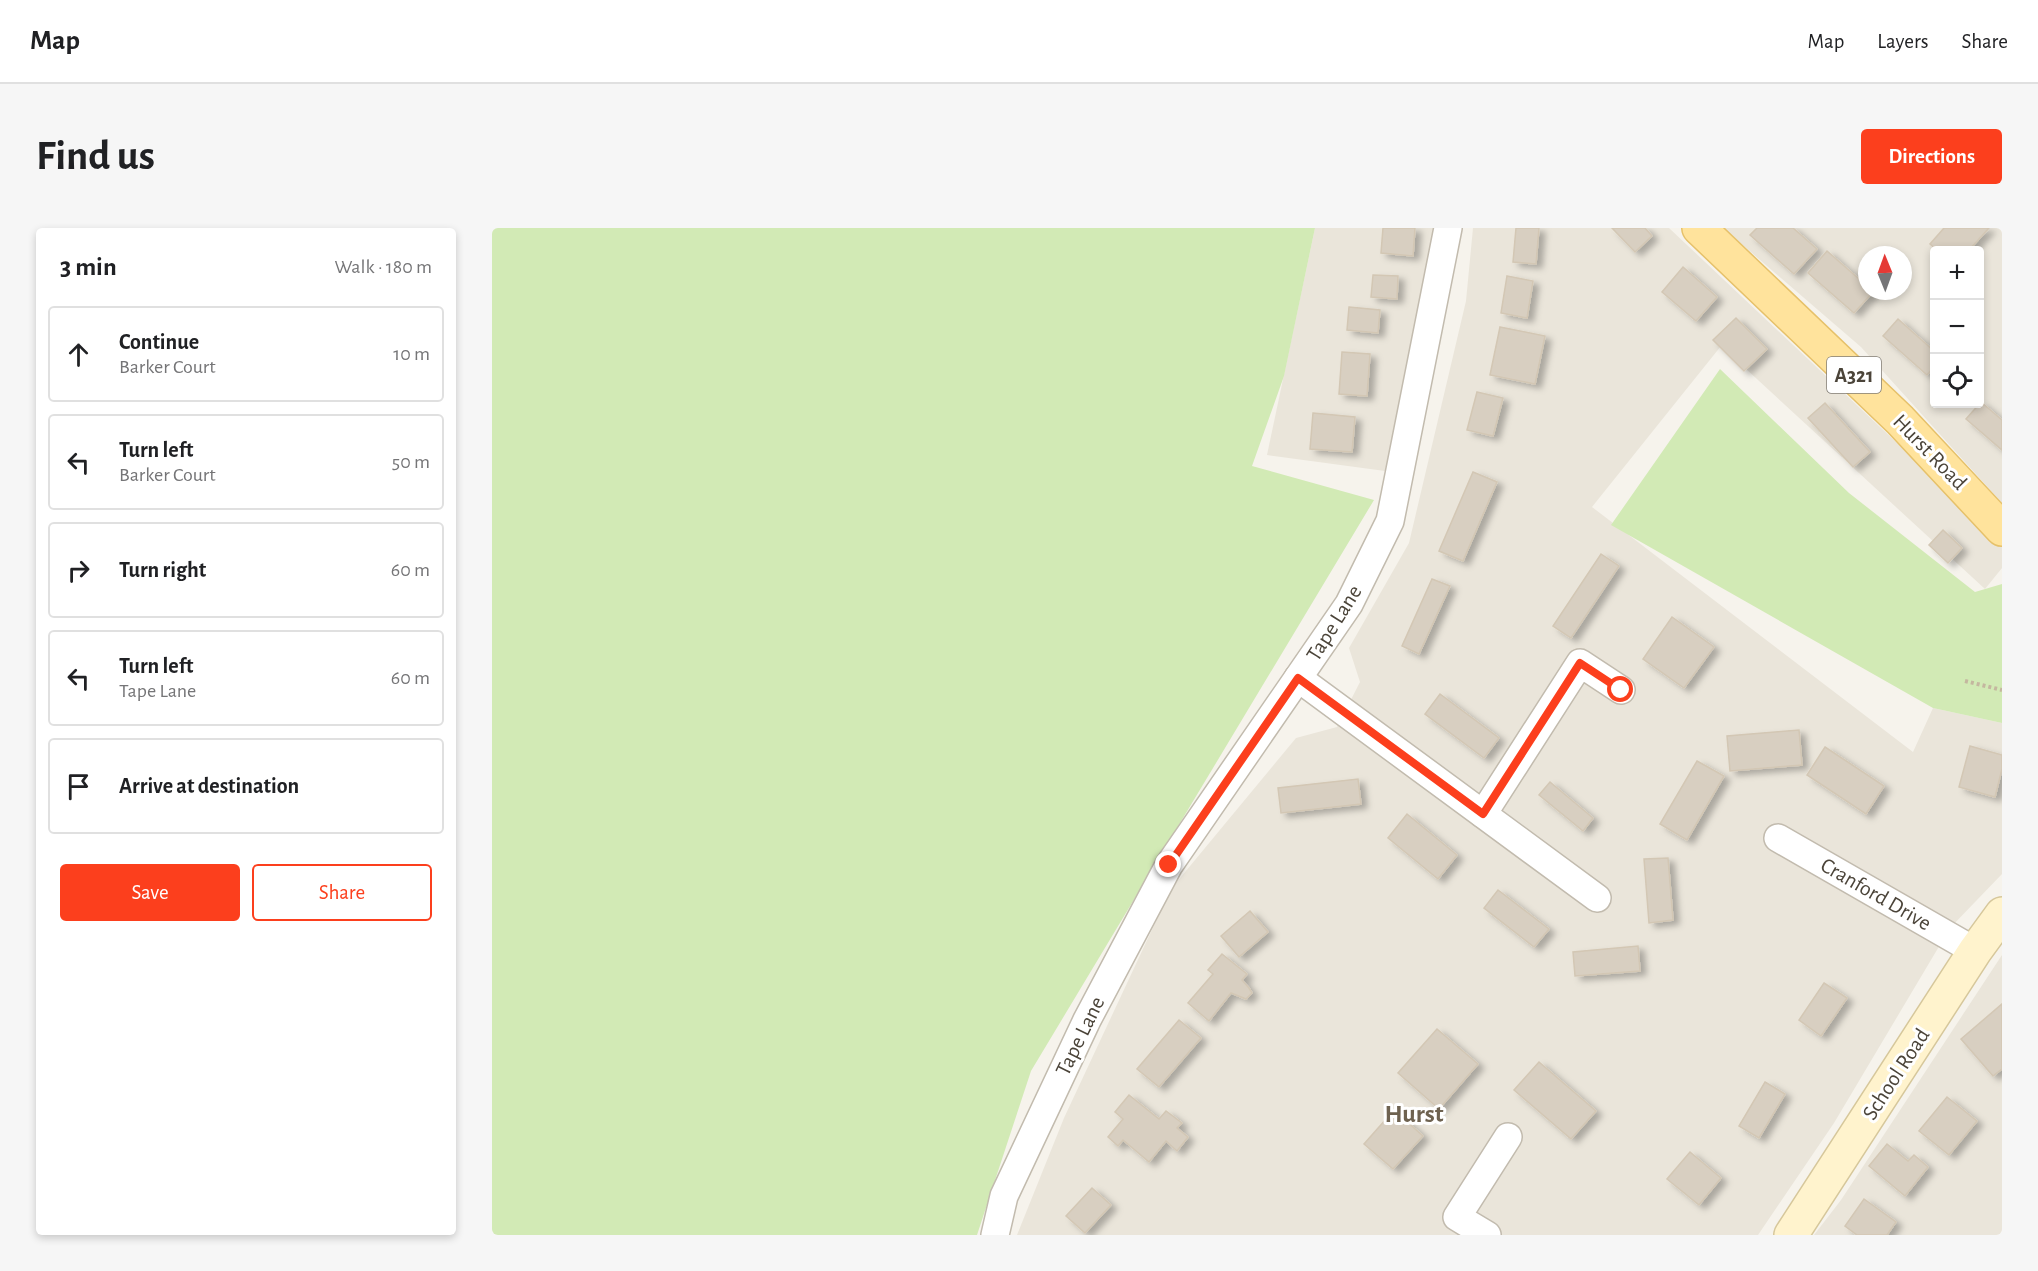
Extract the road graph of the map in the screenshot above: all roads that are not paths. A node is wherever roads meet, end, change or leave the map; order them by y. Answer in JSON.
{"nodes":[{"id":1,"x":1448,"y":228,"type":"edge"},
{"id":2,"x":1699,"y":228,"type":"edge"},
{"id":3,"x":2002,"y":529,"type":"edge"},
{"id":4,"x":1298,"y":678,"type":"junction"},
{"id":5,"x":1621,"y":690,"type":"dead end"},
{"id":6,"x":1483,"y":814,"type":"junction"},
{"id":7,"x":1778,"y":838,"type":"dead end"},
{"id":8,"x":1597,"y":898,"type":"dead end"},
{"id":9,"x":2002,"y":914,"type":"edge"},
{"id":10,"x":1975,"y":951,"type":"junction"},
{"id":11,"x":1508,"y":1137,"type":"dead end"},
{"id":12,"x":995,"y":1235,"type":"edge"},
{"id":13,"x":1486,"y":1235,"type":"edge"},
{"id":14,"x":1791,"y":1235,"type":"edge"}],
"edges":[{"from":1,"to":4,"type":"street","name":"Tape Lane"},
{"from":2,"to":3,"type":"main road","name":"Hurst Road","number":"A321"},
{"from":4,"to":6,"type":"street"},
{"from":4,"to":12,"type":"street","name":"Tape Lane"},
{"from":5,"to":6,"type":"street"},
{"from":6,"to":8,"type":"street"},
{"from":7,"to":10,"type":"street","name":"Cranford Drive"},
{"from":9,"to":10,"type":"street","name":"School Road"},
{"from":10,"to":14,"type":"street","name":"School Road"},
{"from":11,"to":13,"type":"street"}]}
